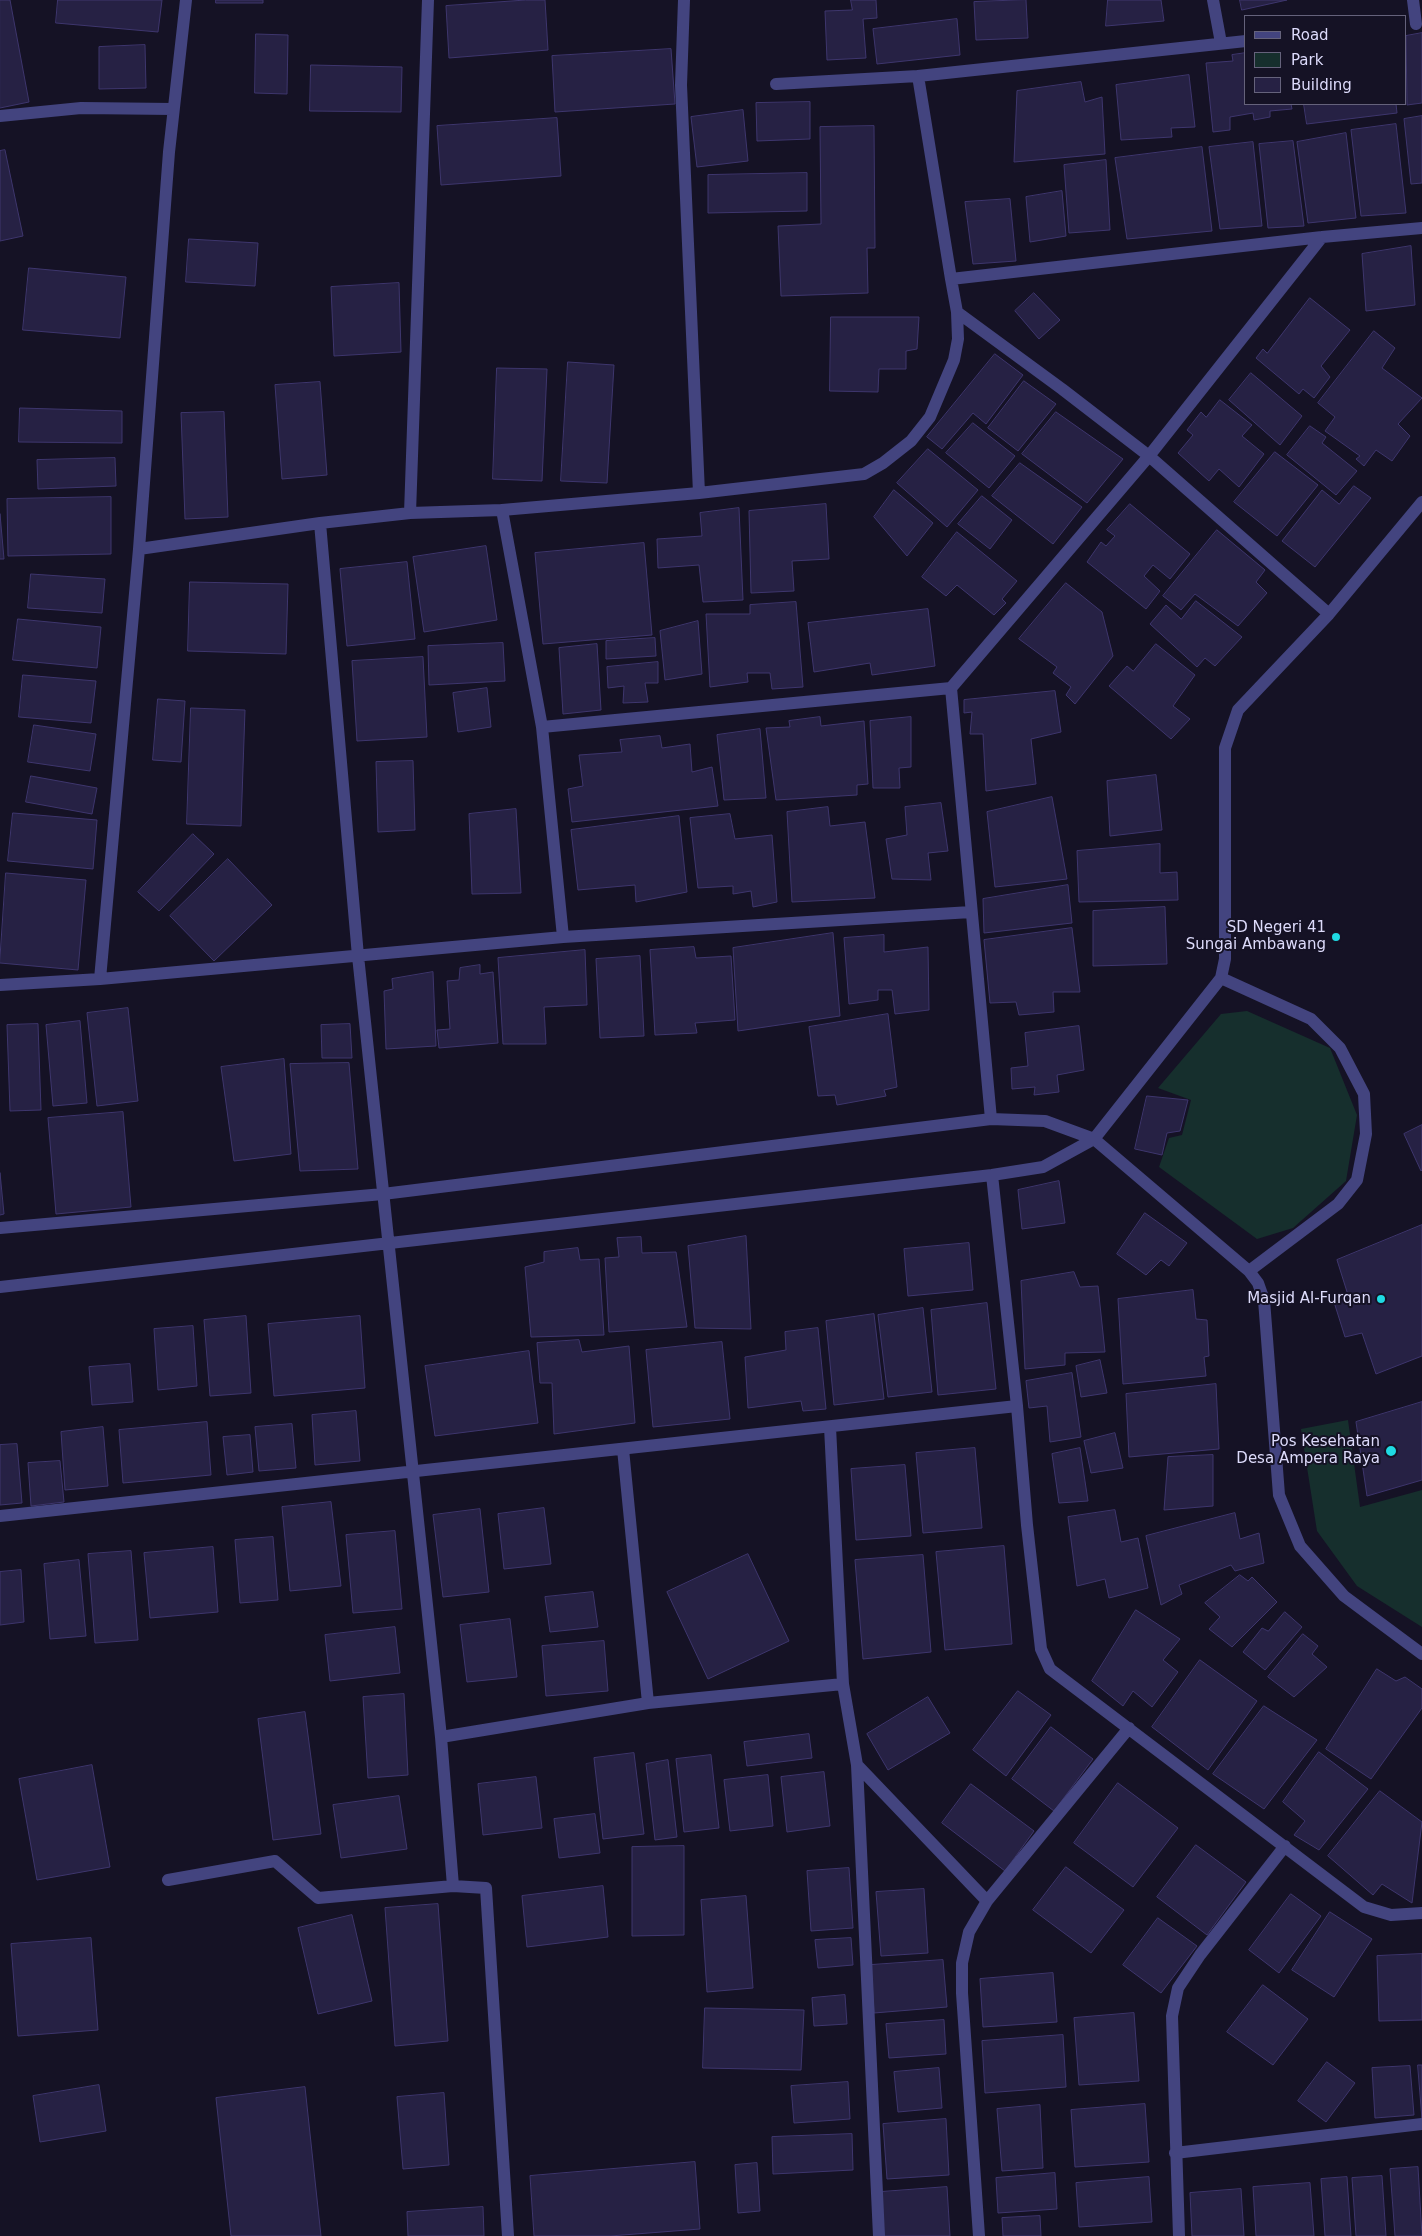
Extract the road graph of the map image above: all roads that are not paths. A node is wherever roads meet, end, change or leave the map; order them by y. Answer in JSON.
{"nodes":[{"id":1,"x":186,"y":0,"type":"edge"},
{"id":2,"x":428,"y":0,"type":"edge"},
{"id":3,"x":684,"y":0,"type":"edge"},
{"id":4,"x":1212,"y":0,"type":"edge"},
{"id":5,"x":1413,"y":0,"type":"edge"},
{"id":6,"x":1415,"y":24,"type":"edge"},
{"id":7,"x":1244,"y":41,"type":"edge"},
{"id":8,"x":1221,"y":43,"type":"junction"},
{"id":9,"x":918,"y":76,"type":"junction"},
{"id":10,"x":776,"y":84,"type":"dead end"},
{"id":11,"x":173,"y":109,"type":"junction"},
{"id":12,"x":0,"y":116,"type":"edge"},
{"id":13,"x":1422,"y":228,"type":"edge"},
{"id":14,"x":1322,"y":237,"type":"junction"},
{"id":15,"x":951,"y":279,"type":"junction"},
{"id":16,"x":957,"y":312,"type":"junction"},
{"id":17,"x":1149,"y":456,"type":"junction"},
{"id":18,"x":699,"y":493,"type":"junction"},
{"id":19,"x":1422,"y":502,"type":"edge"},
{"id":20,"x":502,"y":510,"type":"junction"},
{"id":21,"x":410,"y":513,"type":"junction"},
{"id":22,"x":320,"y":523,"type":"junction"},
{"id":23,"x":139,"y":550,"type":"junction"},
{"id":24,"x":1329,"y":614,"type":"junction"},
{"id":25,"x":951,"y":688,"type":"junction"},
{"id":26,"x":542,"y":728,"type":"junction"},
{"id":27,"x":971,"y":912,"type":"junction"},
{"id":28,"x":563,"y":937,"type":"junction"},
{"id":29,"x":358,"y":956,"type":"junction"},
{"id":30,"x":1221,"y":978,"type":"junction"},
{"id":31,"x":100,"y":979,"type":"junction"},
{"id":32,"x":0,"y":985,"type":"edge"},
{"id":33,"x":991,"y":1119,"type":"junction"},
{"id":34,"x":1094,"y":1139,"type":"junction"},
{"id":35,"x":992,"y":1175,"type":"junction"},
{"id":36,"x":384,"y":1194,"type":"junction"},
{"id":37,"x":0,"y":1228,"type":"edge"},
{"id":38,"x":388,"y":1243,"type":"junction"},
{"id":39,"x":1249,"y":1271,"type":"junction"},
{"id":40,"x":0,"y":1287,"type":"edge"},
{"id":41,"x":1018,"y":1406,"type":"junction"},
{"id":42,"x":830,"y":1427,"type":"junction"},
{"id":43,"x":623,"y":1449,"type":"junction"},
{"id":44,"x":413,"y":1472,"type":"junction"},
{"id":45,"x":0,"y":1516,"type":"edge"},
{"id":46,"x":1422,"y":1654,"type":"edge"},
{"id":47,"x":842,"y":1684,"type":"junction"},
{"id":48,"x":648,"y":1703,"type":"junction"},
{"id":49,"x":1129,"y":1728,"type":"junction"},
{"id":50,"x":441,"y":1737,"type":"junction"},
{"id":51,"x":857,"y":1765,"type":"junction"},
{"id":52,"x":1285,"y":1846,"type":"junction"},
{"id":53,"x":168,"y":1880,"type":"dead end"},
{"id":54,"x":453,"y":1886,"type":"junction"},
{"id":55,"x":987,"y":1901,"type":"junction"},
{"id":56,"x":1422,"y":1913,"type":"edge"},
{"id":57,"x":1422,"y":2124,"type":"edge"},
{"id":58,"x":1175,"y":2153,"type":"junction"},
{"id":59,"x":508,"y":2236,"type":"edge"},
{"id":60,"x":879,"y":2236,"type":"edge"},
{"id":61,"x":978,"y":2236,"type":"edge"},
{"id":62,"x":1179,"y":2236,"type":"edge"}],
"edges":[{"from":1,"to":11,"type":"street"},
{"from":2,"to":21,"type":"street"},
{"from":3,"to":18,"type":"street"},
{"from":4,"to":8,"type":"street"},
{"from":5,"to":6,"type":"street"},
{"from":7,"to":8,"type":"street"},
{"from":8,"to":9,"type":"street"},
{"from":9,"to":10,"type":"street"},
{"from":9,"to":15,"type":"street"},
{"from":11,"to":12,"type":"street"},
{"from":11,"to":23,"type":"street"},
{"from":13,"to":14,"type":"street"},
{"from":14,"to":15,"type":"street"},
{"from":14,"to":17,"type":"street"},
{"from":15,"to":16,"type":"street"},
{"from":16,"to":17,"type":"street"},
{"from":16,"to":18,"type":"street"},
{"from":17,"to":24,"type":"street"},
{"from":17,"to":25,"type":"street"},
{"from":18,"to":20,"type":"street"},
{"from":19,"to":24,"type":"street"},
{"from":20,"to":21,"type":"street"},
{"from":20,"to":26,"type":"street"},
{"from":21,"to":22,"type":"street"},
{"from":22,"to":23,"type":"street"},
{"from":22,"to":29,"type":"street"},
{"from":23,"to":31,"type":"street"},
{"from":24,"to":30,"type":"street"},
{"from":25,"to":26,"type":"street"},
{"from":25,"to":27,"type":"street"},
{"from":26,"to":28,"type":"street"},
{"from":27,"to":28,"type":"street"},
{"from":27,"to":33,"type":"street"},
{"from":28,"to":29,"type":"street"},
{"from":29,"to":31,"type":"street"},
{"from":29,"to":36,"type":"street"},
{"from":30,"to":34,"type":"street"},
{"from":30,"to":39,"type":"street"},
{"from":31,"to":32,"type":"street"},
{"from":33,"to":34,"type":"street"},
{"from":33,"to":36,"type":"street"},
{"from":34,"to":35,"type":"street"},
{"from":34,"to":39,"type":"street"},
{"from":35,"to":38,"type":"street"},
{"from":35,"to":41,"type":"street"},
{"from":36,"to":37,"type":"street"},
{"from":36,"to":38,"type":"street"},
{"from":38,"to":40,"type":"street"},
{"from":38,"to":44,"type":"street"},
{"from":39,"to":46,"type":"street"},
{"from":41,"to":42,"type":"street"},
{"from":41,"to":49,"type":"street"},
{"from":42,"to":43,"type":"street"},
{"from":42,"to":47,"type":"street"},
{"from":43,"to":44,"type":"street"},
{"from":43,"to":48,"type":"street"},
{"from":44,"to":45,"type":"street"},
{"from":44,"to":50,"type":"street"},
{"from":47,"to":48,"type":"street"},
{"from":47,"to":51,"type":"street"},
{"from":48,"to":50,"type":"street"},
{"from":49,"to":52,"type":"street"},
{"from":49,"to":55,"type":"street"},
{"from":50,"to":54,"type":"street"},
{"from":51,"to":55,"type":"street"},
{"from":51,"to":60,"type":"street"},
{"from":52,"to":56,"type":"street"},
{"from":52,"to":58,"type":"street"},
{"from":53,"to":54,"type":"street"},
{"from":54,"to":59,"type":"street"},
{"from":55,"to":61,"type":"street"},
{"from":57,"to":58,"type":"street"},
{"from":58,"to":62,"type":"street"}]}
